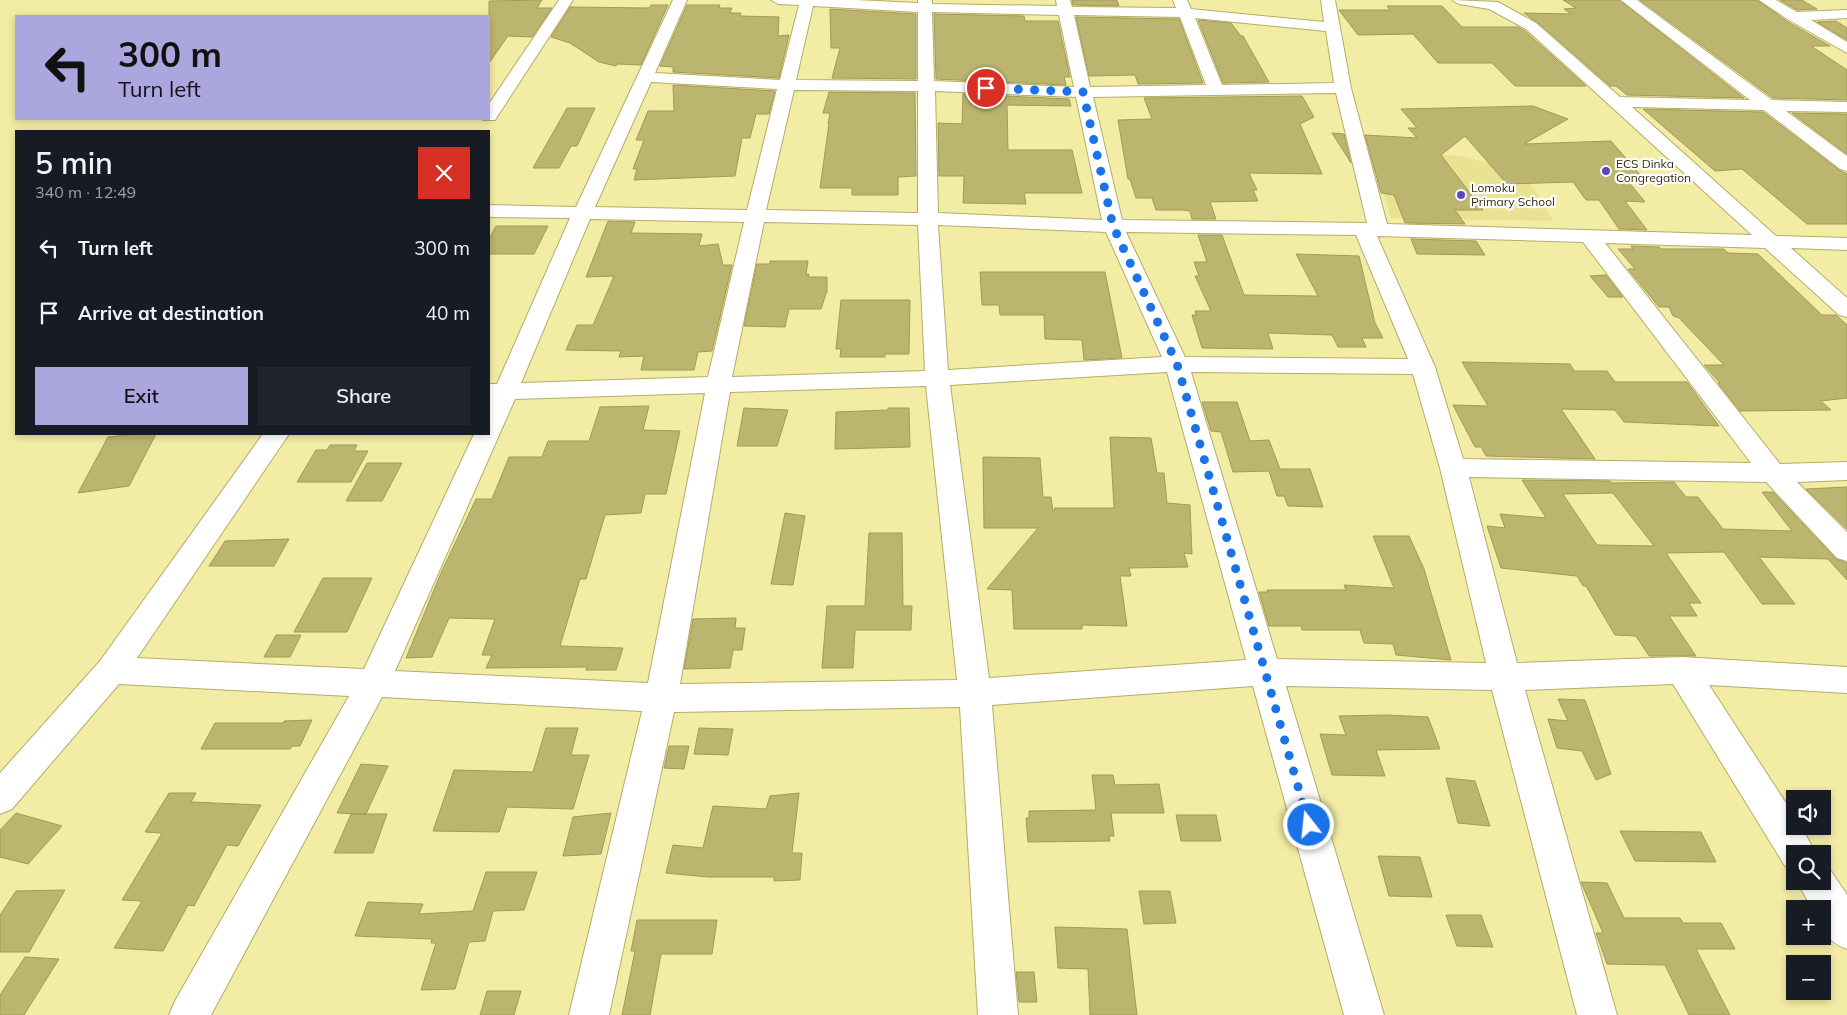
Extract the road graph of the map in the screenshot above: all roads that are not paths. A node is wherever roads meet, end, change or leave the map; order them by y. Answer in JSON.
{"nodes":[{"id":1,"x":566,"y":0,"type":"edge"},
{"id":2,"x":680,"y":0,"type":"edge"},
{"id":3,"x":778,"y":0,"type":"edge"},
{"id":4,"x":1328,"y":0,"type":"edge"},
{"id":5,"x":1459,"y":0,"type":"edge"},
{"id":6,"x":1628,"y":0,"type":"edge"},
{"id":7,"x":1766,"y":0,"type":"edge"},
{"id":8,"x":806,"y":1,"type":"edge"},
{"id":9,"x":1491,"y":3,"type":"edge"},
{"id":10,"x":925,"y":4,"type":"edge"},
{"id":11,"x":1064,"y":5,"type":"edge"},
{"id":12,"x":1182,"y":7,"type":"edge"},
{"id":13,"x":1847,"y":14,"type":"edge"},
{"id":14,"x":1794,"y":16,"type":"junction"},
{"id":15,"x":1333,"y":27,"type":"junction"},
{"id":16,"x":1847,"y":48,"type":"edge"},
{"id":17,"x":646,"y":78,"type":"junction"},
{"id":18,"x":788,"y":85,"type":"junction"},
{"id":19,"x":927,"y":86,"type":"junction"},
{"id":20,"x":1343,"y":88,"type":"junction"},
{"id":21,"x":1216,"y":91,"type":"junction"},
{"id":22,"x":1083,"y":92,"type":"junction"},
{"id":23,"x":1616,"y":102,"type":"junction"},
{"id":24,"x":1767,"y":106,"type":"junction"},
{"id":25,"x":1847,"y":107,"type":"edge"},
{"id":26,"x":490,"y":115,"type":"edge"},
{"id":27,"x":486,"y":120,"type":"edge"},
{"id":28,"x":479,"y":130,"type":"edge"},
{"id":29,"x":1847,"y":165,"type":"edge"},
{"id":30,"x":490,"y":211,"type":"edge"},
{"id":31,"x":583,"y":212,"type":"junction"},
{"id":32,"x":755,"y":217,"type":"junction"},
{"id":33,"x":928,"y":218,"type":"junction"},
{"id":34,"x":1113,"y":226,"type":"junction"},
{"id":35,"x":1372,"y":229,"type":"junction"},
{"id":36,"x":1588,"y":235,"type":"junction"},
{"id":37,"x":1774,"y":242,"type":"junction"},
{"id":38,"x":1847,"y":244,"type":"edge"},
{"id":39,"x":1847,"y":310,"type":"edge"},
{"id":40,"x":1177,"y":364,"type":"junction"},
{"id":41,"x":1423,"y":367,"type":"junction"},
{"id":42,"x":937,"y":378,"type":"junction"},
{"id":43,"x":719,"y":383,"type":"junction"},
{"id":44,"x":498,"y":391,"type":"edge"},
{"id":45,"x":490,"y":426,"type":"edge"},
{"id":46,"x":275,"y":435,"type":"edge"},
{"id":47,"x":487,"y":435,"type":"edge"},
{"id":48,"x":1453,"y":468,"type":"junction"},
{"id":49,"x":1847,"y":471,"type":"edge"},
{"id":50,"x":1773,"y":473,"type":"junction"},
{"id":51,"x":1847,"y":550,"type":"edge"},
{"id":52,"x":111,"y":670,"type":"junction"},
{"id":53,"x":1682,"y":670,"type":"junction"},
{"id":54,"x":1265,"y":672,"type":"junction"},
{"id":55,"x":1504,"y":677,"type":"junction"},
{"id":56,"x":1847,"y":680,"type":"edge"},
{"id":57,"x":373,"y":684,"type":"junction"},
{"id":58,"x":975,"y":694,"type":"junction"},
{"id":59,"x":661,"y":698,"type":"junction"},
{"id":60,"x":0,"y":798,"type":"edge"},
{"id":61,"x":1792,"y":845,"type":"edge"},
{"id":62,"x":1822,"y":890,"type":"edge"},
{"id":63,"x":1847,"y":930,"type":"edge"},
{"id":64,"x":189,"y":1015,"type":"edge"},
{"id":65,"x":589,"y":1015,"type":"edge"},
{"id":66,"x":998,"y":1015,"type":"edge"},
{"id":67,"x":1364,"y":1015,"type":"edge"},
{"id":68,"x":1597,"y":1015,"type":"edge"}],
"edges":[{"from":1,"to":26,"type":"street"},
{"from":2,"to":17,"type":"street"},
{"from":3,"to":8,"type":"street"},
{"from":4,"to":15,"type":"street"},
{"from":5,"to":9,"type":"street"},
{"from":6,"to":24,"type":"street"},
{"from":7,"to":14,"type":"street"},
{"from":8,"to":10,"type":"street"},
{"from":8,"to":18,"type":"street"},
{"from":9,"to":23,"type":"street"},
{"from":10,"to":11,"type":"street"},
{"from":10,"to":19,"type":"street"},
{"from":11,"to":12,"type":"street"},
{"from":11,"to":22,"type":"street"},
{"from":12,"to":15,"type":"street"},
{"from":12,"to":21,"type":"street"},
{"from":13,"to":14,"type":"street"},
{"from":14,"to":16,"type":"street"},
{"from":15,"to":20,"type":"street"},
{"from":17,"to":18,"type":"street"},
{"from":17,"to":31,"type":"street"},
{"from":18,"to":19,"type":"street"},
{"from":18,"to":32,"type":"street"},
{"from":19,"to":22,"type":"street"},
{"from":19,"to":33,"type":"street"},
{"from":20,"to":21,"type":"street"},
{"from":20,"to":35,"type":"street"},
{"from":21,"to":22,"type":"street"},
{"from":22,"to":34,"type":"street"},
{"from":23,"to":24,"type":"street"},
{"from":23,"to":37,"type":"street"},
{"from":24,"to":25,"type":"street"},
{"from":24,"to":29,"type":"street"},
{"from":27,"to":28,"type":"street"},
{"from":30,"to":31,"type":"street"},
{"from":31,"to":32,"type":"street"},
{"from":31,"to":44,"type":"street"},
{"from":32,"to":33,"type":"street"},
{"from":32,"to":43,"type":"street"},
{"from":33,"to":34,"type":"street"},
{"from":33,"to":42,"type":"street"},
{"from":34,"to":35,"type":"street"},
{"from":34,"to":40,"type":"street"},
{"from":35,"to":36,"type":"street"},
{"from":35,"to":41,"type":"street"},
{"from":36,"to":37,"type":"street"},
{"from":36,"to":50,"type":"street"},
{"from":37,"to":38,"type":"street"},
{"from":37,"to":39,"type":"street"},
{"from":40,"to":41,"type":"street"},
{"from":40,"to":42,"type":"street"},
{"from":40,"to":54,"type":"street"},
{"from":41,"to":48,"type":"street"},
{"from":42,"to":43,"type":"street"},
{"from":42,"to":58,"type":"street"},
{"from":43,"to":44,"type":"street"},
{"from":43,"to":59,"type":"street"},
{"from":44,"to":45,"type":"street"},
{"from":46,"to":52,"type":"street"},
{"from":47,"to":57,"type":"street"},
{"from":48,"to":50,"type":"street"},
{"from":48,"to":55,"type":"street"},
{"from":49,"to":50,"type":"street"},
{"from":50,"to":51,"type":"street"},
{"from":52,"to":57,"type":"street"},
{"from":52,"to":60,"type":"street"},
{"from":53,"to":55,"type":"street"},
{"from":53,"to":56,"type":"street"},
{"from":53,"to":61,"type":"street"},
{"from":54,"to":55,"type":"street"},
{"from":54,"to":58,"type":"street"},
{"from":54,"to":67,"type":"street"},
{"from":55,"to":68,"type":"street"},
{"from":57,"to":59,"type":"street"},
{"from":57,"to":64,"type":"street"},
{"from":58,"to":59,"type":"street"},
{"from":58,"to":66,"type":"street"},
{"from":59,"to":65,"type":"street"},
{"from":62,"to":63,"type":"street"}]}
